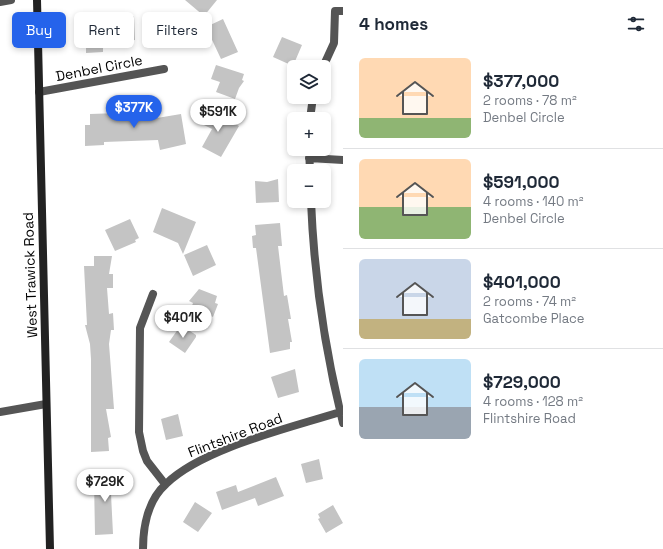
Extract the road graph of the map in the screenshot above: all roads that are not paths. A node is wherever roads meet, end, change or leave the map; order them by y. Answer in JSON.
{"nodes":[{"id":1,"x":11,"y":0,"type":"edge"},
{"id":2,"x":37,"y":0,"type":"edge"},
{"id":3,"x":0,"y":2,"type":"edge"},
{"id":4,"x":343,"y":11,"type":"edge"},
{"id":5,"x":326,"y":60,"type":"edge"},
{"id":6,"x":164,"y":69,"type":"dead end"},
{"id":7,"x":39,"y":92,"type":"junction"},
{"id":8,"x":309,"y":158,"type":"joint"},
{"id":9,"x":343,"y":160,"type":"edge"},
{"id":10,"x":309,"y":164,"type":"edge"},
{"id":11,"x":312,"y":208,"type":"edge"},
{"id":12,"x":153,"y":294,"type":"dead end"},
{"id":13,"x":46,"y":404,"type":"junction"},
{"id":14,"x":0,"y":412,"type":"edge"},
{"id":15,"x":340,"y":412,"type":"junction"},
{"id":16,"x":343,"y":423,"type":"edge"},
{"id":17,"x":165,"y":484,"type":"junction"},
{"id":18,"x":50,"y":549,"type":"edge"},
{"id":19,"x":143,"y":549,"type":"edge"}],
"edges":[{"from":1,"to":3,"type":"street"},
{"from":2,"to":7,"type":"street","name":"West Trawick Road"},
{"from":4,"to":5,"type":"street"},
{"from":6,"to":7,"type":"street","name":"Denbel Circle"},
{"from":7,"to":13,"type":"street","name":"West Trawick Road"},
{"from":8,"to":9,"type":"street"},
{"from":8,"to":10,"type":"street"},
{"from":11,"to":15,"type":"street"},
{"from":12,"to":17,"type":"street"},
{"from":13,"to":14,"type":"street"},
{"from":13,"to":18,"type":"street","name":"West Trawick Road"},
{"from":15,"to":16,"type":"street"},
{"from":15,"to":17,"type":"street","name":"Flintshire Road"},
{"from":17,"to":19,"type":"street","name":"Flintshire Road"}]}
